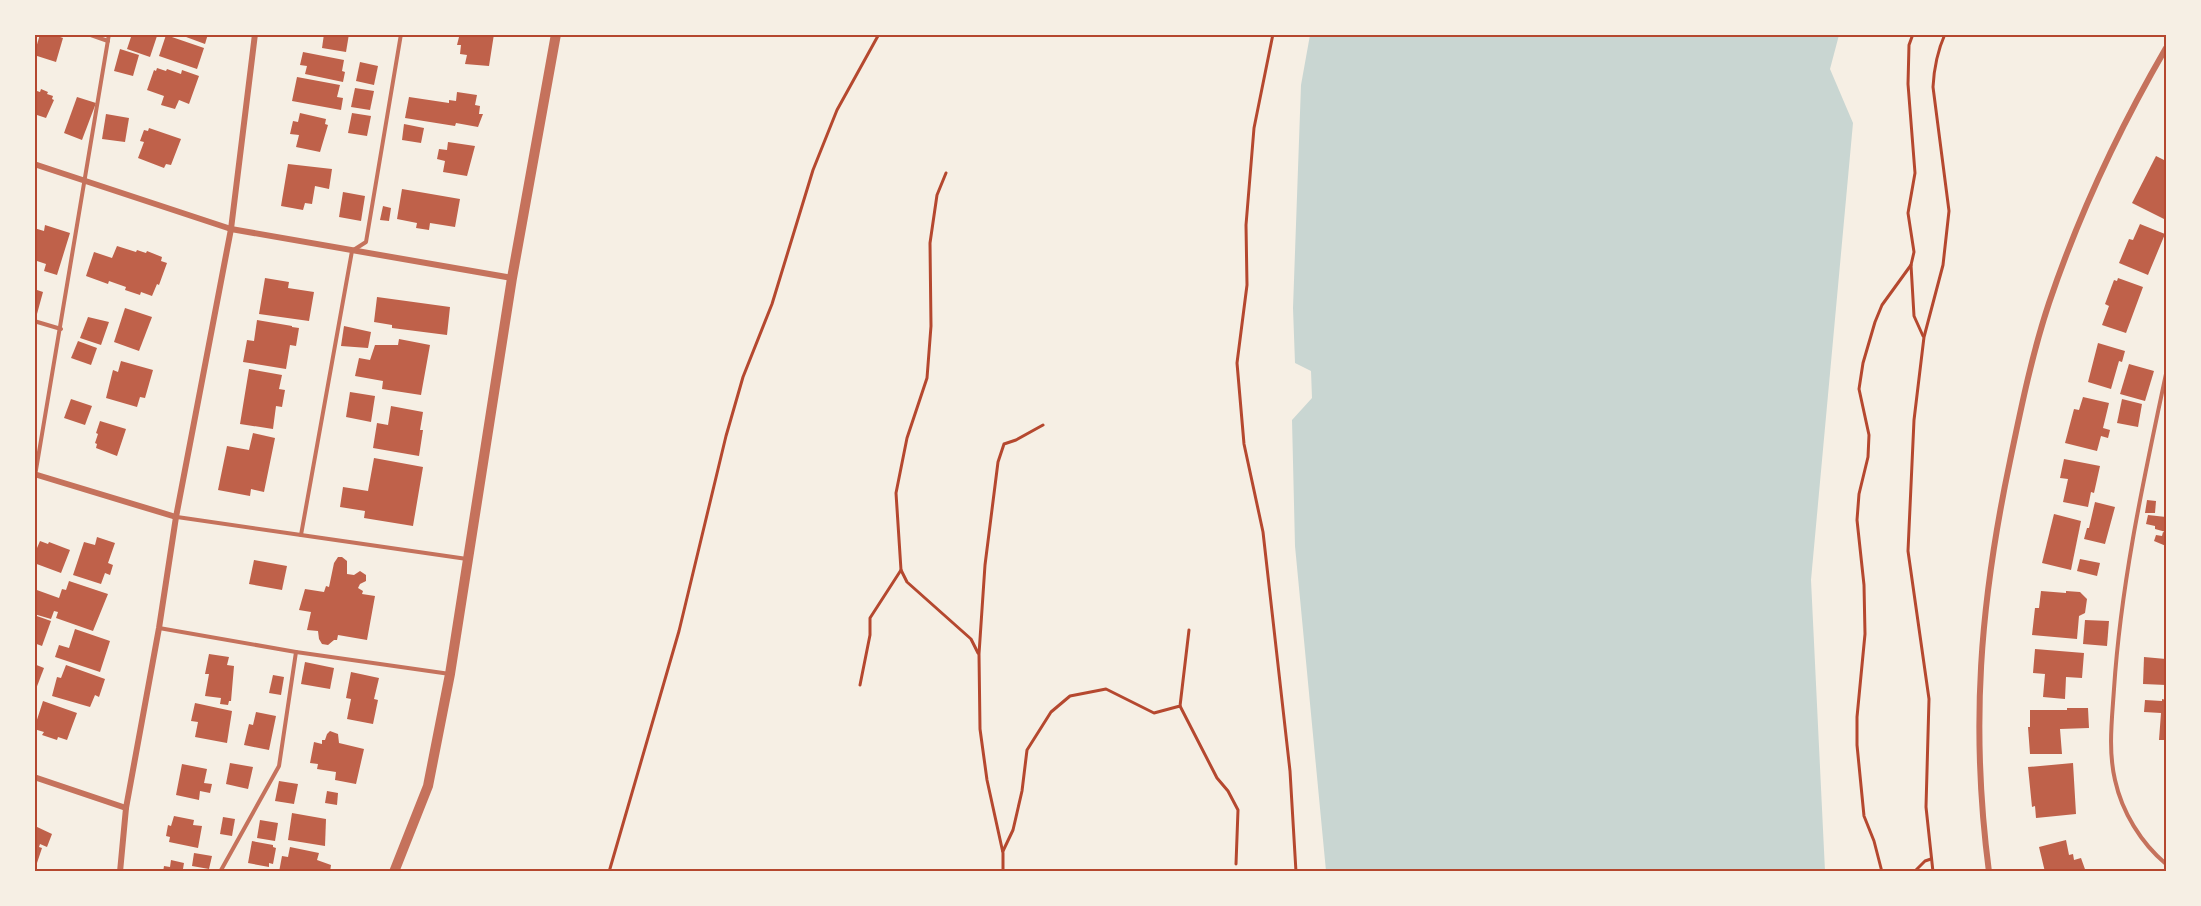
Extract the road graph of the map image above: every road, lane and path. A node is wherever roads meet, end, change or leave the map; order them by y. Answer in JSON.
{"nodes":[{"id":1,"x":88,"y":34,"type":"edge"},
{"id":2,"x":109,"y":34,"type":"edge"},
{"id":3,"x":255,"y":34,"type":"edge"},
{"id":4,"x":401,"y":34,"type":"edge"},
{"id":5,"x":556,"y":34,"type":"edge"},
{"id":6,"x":879,"y":34,"type":"edge"},
{"id":7,"x":1273,"y":34,"type":"edge"},
{"id":8,"x":1913,"y":34,"type":"edge"},
{"id":9,"x":1946,"y":34,"type":"edge"},
{"id":10,"x":108,"y":41,"type":"junction"},
{"id":11,"x":2166,"y":48,"type":"edge"},
{"id":12,"x":34,"y":164,"type":"edge"},
{"id":13,"x":946,"y":173,"type":"dead end"},
{"id":14,"x":86,"y":181,"type":"junction"},
{"id":15,"x":231,"y":229,"type":"junction"},
{"id":16,"x":352,"y":251,"type":"junction"},
{"id":17,"x":1911,"y":265,"type":"junction"},
{"id":18,"x":512,"y":278,"type":"junction"},
{"id":19,"x":34,"y":321,"type":"edge"},
{"id":20,"x":61,"y":329,"type":"junction"},
{"id":21,"x":1924,"y":337,"type":"junction"},
{"id":22,"x":2166,"y":374,"type":"edge"},
{"id":23,"x":1043,"y":425,"type":"dead end"},
{"id":24,"x":35,"y":477,"type":"edge"},
{"id":25,"x":176,"y":517,"type":"junction"},
{"id":26,"x":302,"y":535,"type":"junction"},
{"id":27,"x":468,"y":559,"type":"junction"},
{"id":28,"x":901,"y":570,"type":"junction"},
{"id":29,"x":159,"y":628,"type":"junction"},
{"id":30,"x":1190,"y":630,"type":"dead end"},
{"id":31,"x":296,"y":652,"type":"junction"},
{"id":32,"x":979,"y":654,"type":"junction"},
{"id":33,"x":450,"y":674,"type":"junction"},
{"id":34,"x":860,"y":685,"type":"dead end"},
{"id":35,"x":1179,"y":706,"type":"junction"},
{"id":36,"x":34,"y":777,"type":"edge"},
{"id":37,"x":126,"y":808,"type":"junction"},
{"id":38,"x":1003,"y":853,"type":"junction"},
{"id":39,"x":1931,"y":859,"type":"junction"},
{"id":40,"x":1236,"y":864,"type":"dead end"},
{"id":41,"x":2166,"y":864,"type":"edge"},
{"id":42,"x":120,"y":872,"type":"edge"},
{"id":43,"x":220,"y":872,"type":"edge"},
{"id":44,"x":394,"y":872,"type":"edge"},
{"id":45,"x":609,"y":872,"type":"edge"},
{"id":46,"x":1003,"y":872,"type":"edge"},
{"id":47,"x":1296,"y":872,"type":"edge"},
{"id":48,"x":1882,"y":872,"type":"edge"},
{"id":49,"x":1914,"y":872,"type":"edge"},
{"id":50,"x":1933,"y":872,"type":"edge"},
{"id":51,"x":1989,"y":872,"type":"edge"}],
"edges":[{"from":1,"to":10,"type":"lane"},
{"from":2,"to":10,"type":"lane"},
{"from":3,"to":15,"type":"street"},
{"from":4,"to":16,"type":"lane"},
{"from":5,"to":18,"type":"street"},
{"from":6,"to":45,"type":"path"},
{"from":7,"to":47,"type":"path"},
{"from":8,"to":17,"type":"path"},
{"from":9,"to":21,"type":"path"},
{"from":10,"to":14,"type":"lane"},
{"from":11,"to":51,"type":"street"},
{"from":12,"to":14,"type":"street"},
{"from":13,"to":28,"type":"path"},
{"from":14,"to":15,"type":"street"},
{"from":14,"to":20,"type":"lane"},
{"from":15,"to":16,"type":"street"},
{"from":15,"to":25,"type":"street"},
{"from":16,"to":18,"type":"street"},
{"from":16,"to":26,"type":"lane"},
{"from":17,"to":21,"type":"path"},
{"from":17,"to":48,"type":"path"},
{"from":18,"to":27,"type":"street"},
{"from":19,"to":20,"type":"lane"},
{"from":20,"to":24,"type":"lane"},
{"from":21,"to":39,"type":"path"},
{"from":22,"to":41,"type":"lane"},
{"from":23,"to":32,"type":"path"},
{"from":24,"to":25,"type":"street"},
{"from":25,"to":26,"type":"lane"},
{"from":25,"to":29,"type":"street"},
{"from":26,"to":27,"type":"lane"},
{"from":27,"to":33,"type":"street"},
{"from":28,"to":32,"type":"path"},
{"from":28,"to":34,"type":"path"},
{"from":29,"to":31,"type":"lane"},
{"from":29,"to":37,"type":"street"},
{"from":30,"to":35,"type":"path"},
{"from":31,"to":33,"type":"lane"},
{"from":31,"to":43,"type":"lane"},
{"from":32,"to":38,"type":"path"},
{"from":33,"to":44,"type":"street"},
{"from":35,"to":38,"type":"path"},
{"from":35,"to":40,"type":"path"},
{"from":36,"to":37,"type":"street"},
{"from":37,"to":42,"type":"street"},
{"from":38,"to":46,"type":"path"},
{"from":39,"to":49,"type":"path"},
{"from":39,"to":50,"type":"path"}]}
